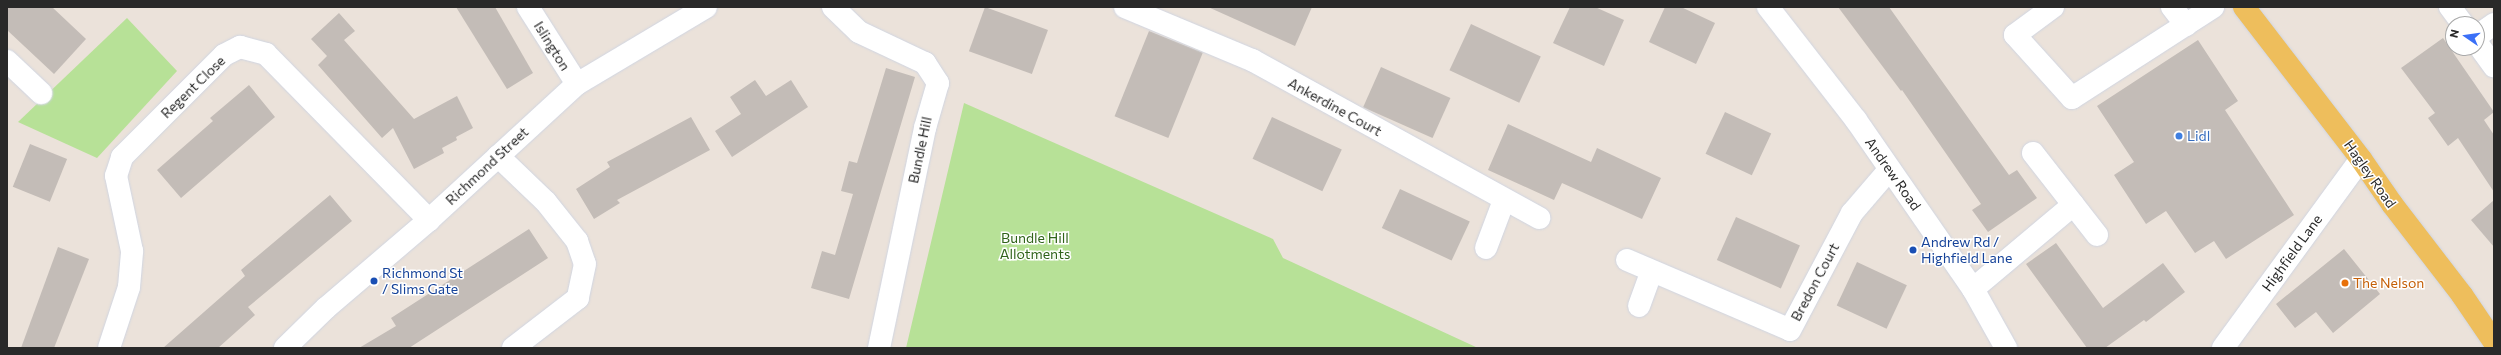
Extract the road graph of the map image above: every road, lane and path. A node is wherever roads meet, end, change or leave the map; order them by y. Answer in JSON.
{"nodes":[{"id":1,"x":528,"y":7,"type":"edge"},
{"id":2,"x":706,"y":7,"type":"edge"},
{"id":3,"x":833,"y":7,"type":"edge"},
{"id":4,"x":1126,"y":7,"type":"edge"},
{"id":5,"x":1768,"y":7,"type":"edge"},
{"id":6,"x":2053,"y":7,"type":"edge"},
{"id":7,"x":2172,"y":7,"type":"edge"},
{"id":8,"x":2213,"y":7,"type":"edge"},
{"id":9,"x":2244,"y":7,"type":"edge"},
{"id":10,"x":2450,"y":7,"type":"edge"},
{"id":11,"x":2457,"y":16,"type":"edge"},
{"id":12,"x":2494,"y":24,"type":"edge"},
{"id":13,"x":2186,"y":25,"type":"junction"},
{"id":14,"x":2485,"y":30,"type":"edge"},
{"id":15,"x":2485,"y":54,"type":"edge"},
{"id":16,"x":7,"y":61,"type":"edge"},
{"id":17,"x":2494,"y":66,"type":"edge"},
{"id":18,"x":576,"y":84,"type":"junction"},
{"id":19,"x":41,"y":92,"type":"dead end"},
{"id":20,"x":2033,"y":153,"type":"dead end"},
{"id":21,"x":498,"y":156,"type":"junction"},
{"id":22,"x":2361,"y":159,"type":"junction"},
{"id":23,"x":1889,"y":170,"type":"junction"},
{"id":24,"x":1504,"y":200,"type":"junction"},
{"id":25,"x":2073,"y":205,"type":"junction"},
{"id":26,"x":1538,"y":218,"type":"dead end"},
{"id":27,"x":429,"y":220,"type":"junction"},
{"id":28,"x":2097,"y":235,"type":"dead end"},
{"id":29,"x":1486,"y":248,"type":"dead end"},
{"id":30,"x":1627,"y":260,"type":"dead end"},
{"id":31,"x":1652,"y":271,"type":"junction"},
{"id":32,"x":1973,"y":289,"type":"junction"},
{"id":33,"x":1639,"y":306,"type":"dead end"},
{"id":34,"x":2494,"y":342,"type":"edge"},
{"id":35,"x":109,"y":348,"type":"edge"},
{"id":36,"x":285,"y":348,"type":"edge"},
{"id":37,"x":513,"y":348,"type":"edge"},
{"id":38,"x":879,"y":348,"type":"edge"},
{"id":39,"x":2006,"y":348,"type":"edge"},
{"id":40,"x":2223,"y":348,"type":"edge"}],
"edges":[{"from":1,"to":18,"type":"street","name":"Islington"},
{"from":2,"to":18,"type":"street","name":"Richmond Street"},
{"from":3,"to":38,"type":"street","name":"Bundle Hill"},
{"from":4,"to":24,"type":"street","name":"Ankerdine Court"},
{"from":5,"to":23,"type":"street","name":"Andrew Road"},
{"from":6,"to":13,"type":"street"},
{"from":7,"to":13,"type":"street"},
{"from":8,"to":13,"type":"street"},
{"from":9,"to":22,"type":"main road","name":"Hagley Road"},
{"from":10,"to":11,"type":"street"},
{"from":12,"to":14,"type":"street"},
{"from":15,"to":17,"type":"street"},
{"from":16,"to":19,"type":"street"},
{"from":18,"to":21,"type":"street","name":"Richmond Street"},
{"from":20,"to":25,"type":"street"},
{"from":21,"to":27,"type":"street","name":"Richmond Street"},
{"from":21,"to":37,"type":"street"},
{"from":22,"to":34,"type":"main road","name":"Hagley Road"},
{"from":22,"to":40,"type":"street","name":"Highfield Lane"},
{"from":23,"to":31,"type":"street","name":"Bredon Court"},
{"from":23,"to":32,"type":"street","name":"Andrew Road"},
{"from":24,"to":26,"type":"street","name":"Ankerdine Court"},
{"from":24,"to":29,"type":"street"},
{"from":25,"to":28,"type":"street"},
{"from":25,"to":32,"type":"street"},
{"from":27,"to":35,"type":"street","name":"Regent Close"},
{"from":27,"to":36,"type":"street","name":"Richmond Street"},
{"from":30,"to":31,"type":"street","name":"Bredon Court"},
{"from":31,"to":33,"type":"street"},
{"from":32,"to":39,"type":"street","name":"Andrew Road"}]}
